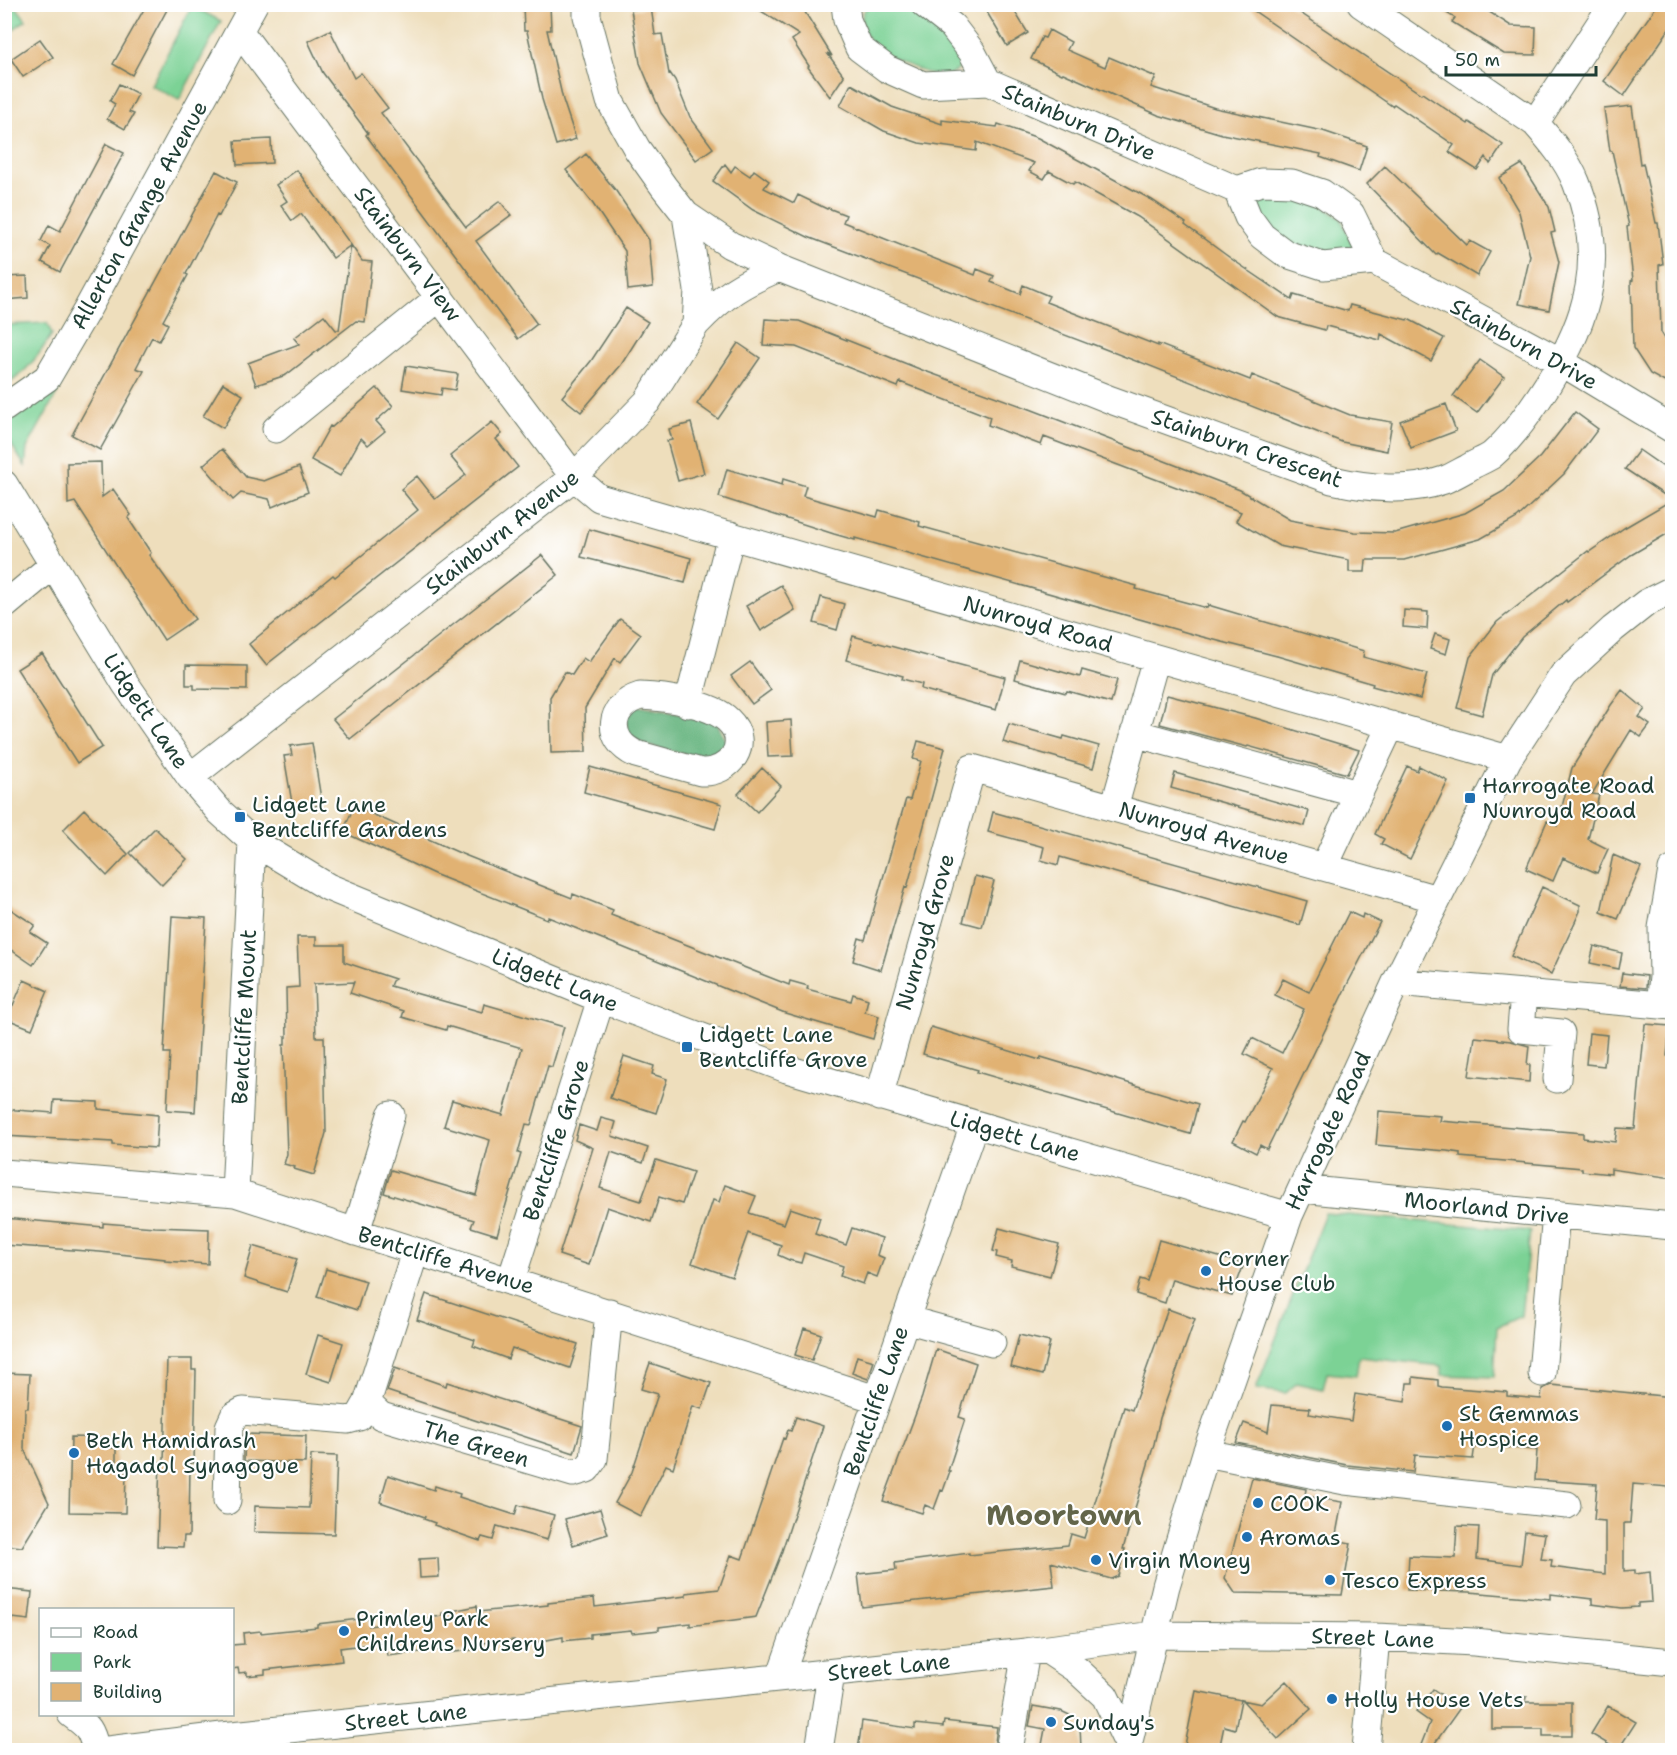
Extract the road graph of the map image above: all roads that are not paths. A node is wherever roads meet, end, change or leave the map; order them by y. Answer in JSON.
{"nodes":[{"id":1,"x":254,"y":4,"type":"edge"},
{"id":2,"x":587,"y":4,"type":"edge"},
{"id":3,"x":844,"y":4,"type":"edge"},
{"id":4,"x":924,"y":4,"type":"edge"},
{"id":5,"x":1361,"y":4,"type":"edge"},
{"id":6,"x":1613,"y":4,"type":"edge"},
{"id":7,"x":240,"y":32,"type":"junction"},
{"id":8,"x":988,"y":82,"type":"junction"},
{"id":9,"x":1535,"y":123,"type":"junction"},
{"id":10,"x":1237,"y":190,"type":"junction"},
{"id":11,"x":686,"y":215,"type":"junction"},
{"id":12,"x":1374,"y":261,"type":"junction"},
{"id":13,"x":779,"y":268,"type":"junction"},
{"id":14,"x":440,"y":297,"type":"junction"},
{"id":15,"x":696,"y":324,"type":"junction"},
{"id":16,"x":1561,"y":362,"type":"junction"},
{"id":17,"x":4,"y":408,"type":"edge"},
{"id":18,"x":276,"y":429,"type":"dead end"},
{"id":19,"x":1672,"y":429,"type":"edge"},
{"id":20,"x":574,"y":477,"type":"junction"},
{"id":21,"x":4,"y":484,"type":"edge"},
{"id":22,"x":731,"y":536,"type":"junction"},
{"id":23,"x":52,"y":566,"type":"junction"},
{"id":24,"x":1672,"y":590,"type":"edge"},
{"id":25,"x":4,"y":606,"type":"edge"},
{"id":26,"x":1156,"y":658,"type":"junction"},
{"id":27,"x":688,"y":704,"type":"dead end"},
{"id":28,"x":1391,"y":725,"type":"junction"},
{"id":29,"x":1134,"y":733,"type":"junction"},
{"id":30,"x":1508,"y":759,"type":"junction"},
{"id":31,"x":972,"y":768,"type":"joint"},
{"id":32,"x":190,"y":777,"type":"junction"},
{"id":33,"x":1358,"y":794,"type":"junction"},
{"id":34,"x":1114,"y":808,"type":"junction"},
{"id":35,"x":252,"y":841,"type":"junction"},
{"id":36,"x":1324,"y":867,"type":"junction"},
{"id":37,"x":1672,"y":870,"type":"edge"},
{"id":38,"x":1437,"y":899,"type":"junction"},
{"id":39,"x":1396,"y":982,"type":"junction"},
{"id":40,"x":1524,"y":993,"type":"junction"},
{"id":41,"x":602,"y":999,"type":"junction"},
{"id":42,"x":1666,"y":1006,"type":"edge"},
{"id":43,"x":1557,"y":1079,"type":"dead end"},
{"id":44,"x":879,"y":1097,"type":"junction"},
{"id":45,"x":391,"y":1115,"type":"dead end"},
{"id":46,"x":974,"y":1125,"type":"junction"},
{"id":47,"x":4,"y":1173,"type":"edge"},
{"id":48,"x":1302,"y":1189,"type":"junction"},
{"id":49,"x":235,"y":1193,"type":"junction"},
{"id":50,"x":1556,"y":1214,"type":"junction"},
{"id":51,"x":1289,"y":1216,"type":"junction"},
{"id":52,"x":1672,"y":1226,"type":"edge"},
{"id":53,"x":356,"y":1232,"type":"junction"},
{"id":54,"x":415,"y":1252,"type":"junction"},
{"id":55,"x":511,"y":1280,"type":"junction"},
{"id":56,"x":609,"y":1312,"type":"junction"},
{"id":57,"x":904,"y":1319,"type":"junction"},
{"id":58,"x":992,"y":1343,"type":"dead end"},
{"id":59,"x":1542,"y":1372,"type":"dead end"},
{"id":60,"x":876,"y":1399,"type":"junction"},
{"id":61,"x":368,"y":1403,"type":"junction"},
{"id":62,"x":1206,"y":1453,"type":"junction"},
{"id":63,"x":227,"y":1501,"type":"dead end"},
{"id":64,"x":1567,"y":1505,"type":"dead end"},
{"id":65,"x":1154,"y":1635,"type":"junction"},
{"id":66,"x":1376,"y":1637,"type":"junction"},
{"id":67,"x":1036,"y":1651,"type":"junction"},
{"id":68,"x":1672,"y":1662,"type":"edge"},
{"id":69,"x":831,"y":1674,"type":"junction"},
{"id":70,"x":780,"y":1677,"type":"junction"},
{"id":71,"x":74,"y":1716,"type":"edge"},
{"id":72,"x":223,"y":1743,"type":"edge"},
{"id":73,"x":1128,"y":1747,"type":"edge"},
{"id":74,"x":96,"y":1750,"type":"edge"},
{"id":75,"x":108,"y":1750,"type":"edge"},
{"id":76,"x":819,"y":1750,"type":"edge"},
{"id":77,"x":1009,"y":1750,"type":"edge"},
{"id":78,"x":1366,"y":1750,"type":"edge"}],
"edges":[{"from":1,"to":7,"type":"street","name":"Allerton Grange Avenue"},
{"from":2,"to":11,"type":"street","name":"Stainburn Crescent"},
{"from":3,"to":8,"type":"street","name":"Stainburn Drive"},
{"from":4,"to":8,"type":"street","name":"Stainburn Drive"},
{"from":5,"to":9,"type":"street","name":"Stainburn Crescent"},
{"from":6,"to":9,"type":"street"},
{"from":7,"to":14,"type":"street","name":"Stainburn View"},
{"from":7,"to":17,"type":"street","name":"Allerton Grange Avenue"},
{"from":8,"to":10,"type":"street","name":"Stainburn Drive"},
{"from":9,"to":16,"type":"street","name":"Stainburn Crescent"},
{"from":10,"to":12,"type":"street"},
{"from":10,"to":12,"type":"street"},
{"from":11,"to":13,"type":"street","name":"Stainburn Crescent"},
{"from":11,"to":15,"type":"street","name":"Stainburn Avenue"},
{"from":12,"to":16,"type":"street","name":"Stainburn Drive"},
{"from":13,"to":15,"type":"street"},
{"from":13,"to":16,"type":"street","name":"Stainburn Crescent"},
{"from":14,"to":18,"type":"street"},
{"from":14,"to":20,"type":"street","name":"Stainburn View"},
{"from":15,"to":20,"type":"street","name":"Stainburn Avenue"},
{"from":16,"to":19,"type":"street","name":"Stainburn Drive"},
{"from":20,"to":22,"type":"street","name":"Nunroyd Road"},
{"from":20,"to":32,"type":"street","name":"Stainburn Avenue"},
{"from":21,"to":23,"type":"street","name":"Lidgett Lane"},
{"from":22,"to":26,"type":"street","name":"Nunroyd Road"},
{"from":22,"to":27,"type":"street"},
{"from":23,"to":25,"type":"street"},
{"from":23,"to":32,"type":"street","name":"Lidgett Lane"},
{"from":24,"to":30,"type":"street","name":"Harrogate Road"},
{"from":26,"to":28,"type":"street","name":"Nunroyd Road"},
{"from":26,"to":29,"type":"street"},
{"from":28,"to":30,"type":"street","name":"Nunroyd Road"},
{"from":28,"to":33,"type":"street"},
{"from":29,"to":33,"type":"street"},
{"from":29,"to":34,"type":"street"},
{"from":30,"to":38,"type":"street","name":"Harrogate Road"},
{"from":31,"to":34,"type":"street","name":"Nunroyd Avenue"},
{"from":31,"to":44,"type":"street","name":"Nunroyd Grove"},
{"from":32,"to":35,"type":"street","name":"Lidgett Lane"},
{"from":33,"to":36,"type":"street"},
{"from":34,"to":36,"type":"street","name":"Nunroyd Avenue"},
{"from":35,"to":41,"type":"street","name":"Lidgett Lane"},
{"from":35,"to":49,"type":"street","name":"Bentcliffe Mount"},
{"from":36,"to":38,"type":"street","name":"Nunroyd Avenue"},
{"from":37,"to":42,"type":"street"},
{"from":38,"to":39,"type":"street","name":"Harrogate Road"},
{"from":39,"to":40,"type":"street"},
{"from":39,"to":48,"type":"street","name":"Harrogate Road"},
{"from":40,"to":42,"type":"street"},
{"from":40,"to":43,"type":"street"},
{"from":41,"to":44,"type":"street","name":"Lidgett Lane"},
{"from":41,"to":55,"type":"street","name":"Bentcliffe Grove"},
{"from":44,"to":46,"type":"street","name":"Lidgett Lane"},
{"from":45,"to":53,"type":"street"},
{"from":46,"to":51,"type":"street","name":"Lidgett Lane"},
{"from":46,"to":57,"type":"street","name":"Bentcliffe Lane"},
{"from":47,"to":49,"type":"street","name":"Bentcliffe Avenue"},
{"from":48,"to":50,"type":"street","name":"Moorland Drive"},
{"from":48,"to":51,"type":"street","name":"Harrogate Road"},
{"from":49,"to":53,"type":"street","name":"Bentcliffe Avenue"},
{"from":50,"to":52,"type":"street","name":"Moorland Drive"},
{"from":50,"to":59,"type":"street"},
{"from":51,"to":62,"type":"street","name":"Harrogate Road"},
{"from":53,"to":54,"type":"street","name":"Bentcliffe Avenue"},
{"from":54,"to":55,"type":"street","name":"Bentcliffe Avenue"},
{"from":54,"to":61,"type":"street"},
{"from":55,"to":56,"type":"street","name":"Bentcliffe Avenue"},
{"from":56,"to":60,"type":"street","name":"Bentcliffe Avenue"},
{"from":56,"to":61,"type":"street","name":"The Green"},
{"from":57,"to":58,"type":"street"},
{"from":57,"to":60,"type":"street","name":"Bentcliffe Lane"},
{"from":60,"to":70,"type":"street","name":"Bentcliffe Lane"},
{"from":61,"to":63,"type":"street"},
{"from":62,"to":64,"type":"street"},
{"from":62,"to":65,"type":"street","name":"Harrogate Road"},
{"from":65,"to":66,"type":"street","name":"Street Lane"},
{"from":65,"to":67,"type":"street","name":"Street Lane"},
{"from":65,"to":73,"type":"street","name":"Harrogate Road"},
{"from":66,"to":68,"type":"street","name":"Street Lane"},
{"from":66,"to":78,"type":"street"},
{"from":67,"to":69,"type":"street","name":"Street Lane"},
{"from":67,"to":73,"type":"street"},
{"from":67,"to":77,"type":"street"},
{"from":69,"to":70,"type":"street","name":"Street Lane"},
{"from":69,"to":76,"type":"street"},
{"from":70,"to":72,"type":"street","name":"Street Lane"},
{"from":71,"to":74,"type":"street"},
{"from":72,"to":75,"type":"street","name":"Street Lane"}]}
